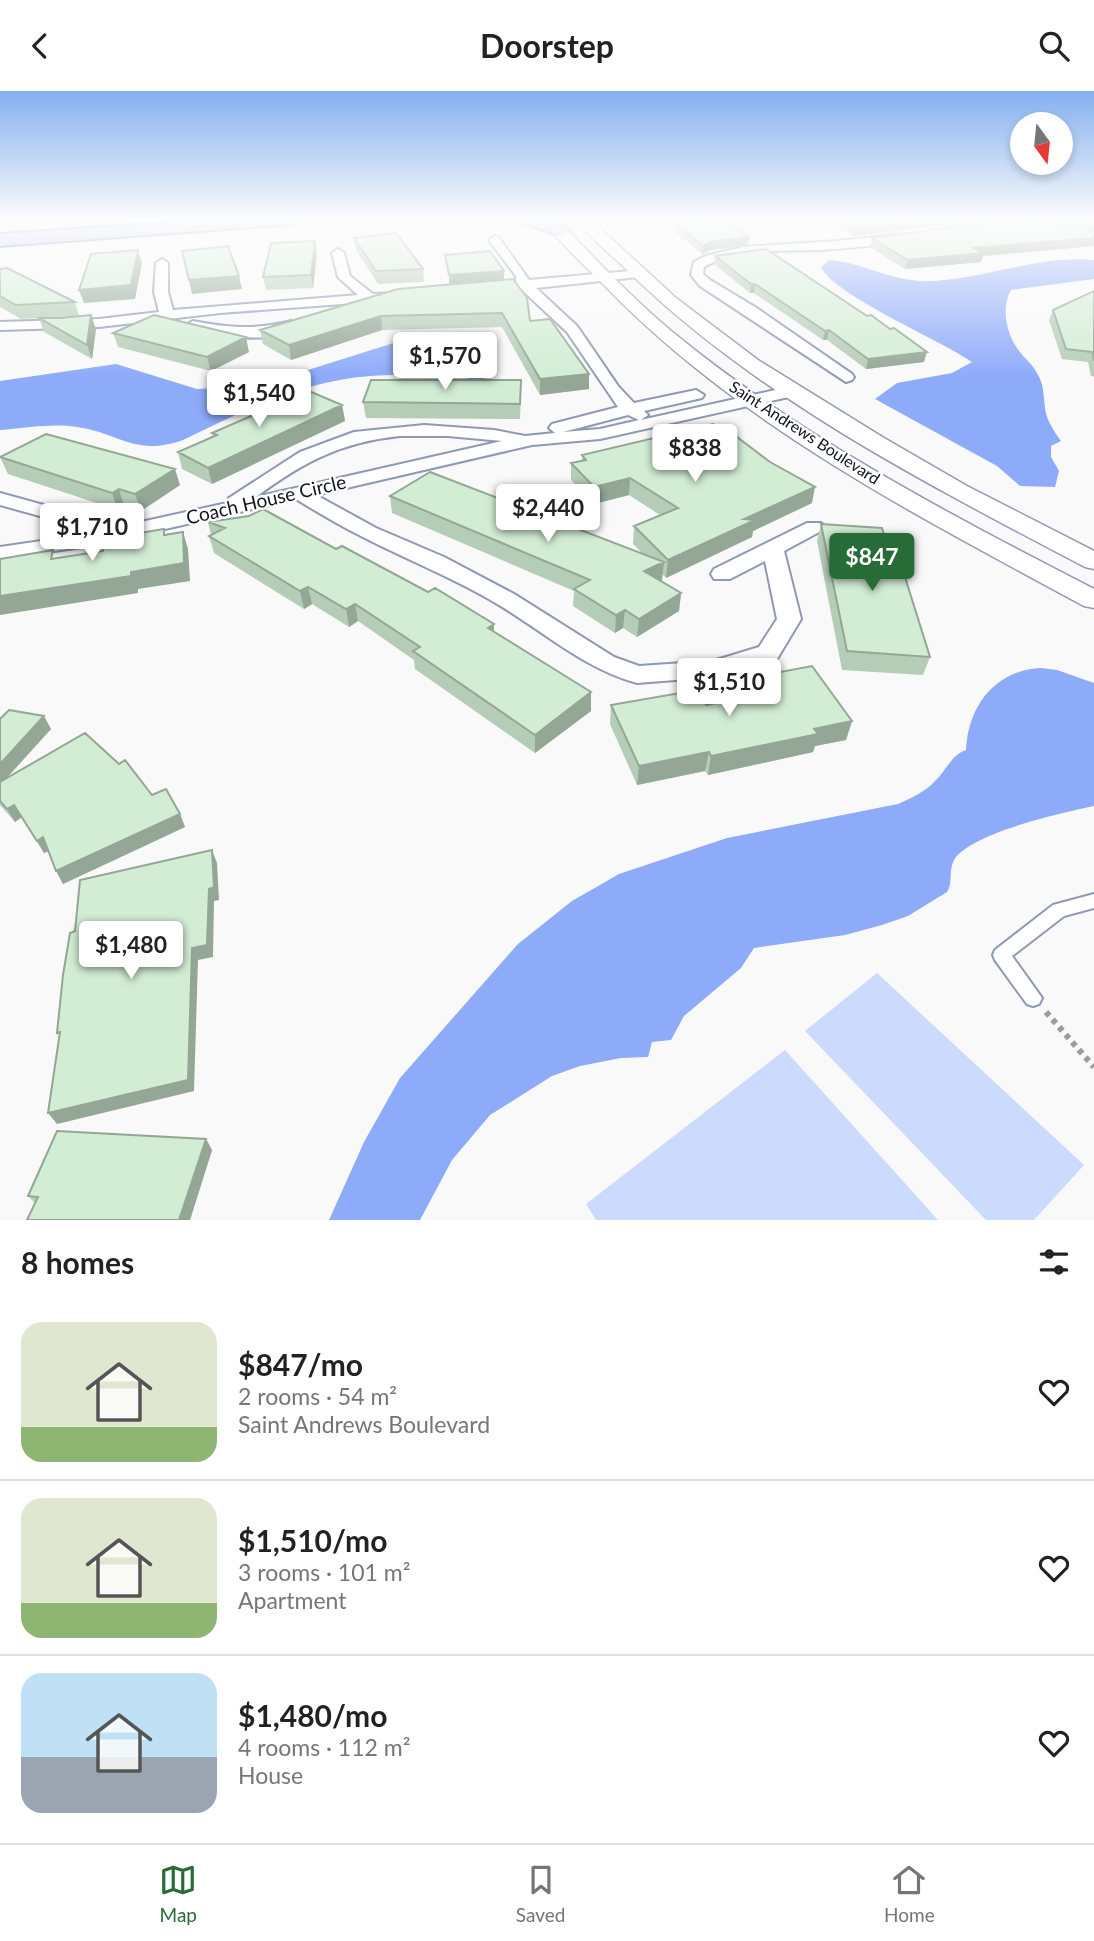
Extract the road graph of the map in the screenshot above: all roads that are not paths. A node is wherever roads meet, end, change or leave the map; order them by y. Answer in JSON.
{"nodes":[{"id":1,"x":162,"y":272,"type":"edge"},
{"id":2,"x":343,"y":272,"type":"edge"},
{"id":3,"x":517,"y":272,"type":"edge"},
{"id":4,"x":601,"y":272,"type":"edge"},
{"id":5,"x":637,"y":272,"type":"edge"},
{"id":6,"x":697,"y":272,"type":"edge"},
{"id":7,"x":344,"y":277,"type":"junction"},
{"id":8,"x":643,"y":278,"type":"junction"},
{"id":9,"x":470,"y":281,"type":"edge"},
{"id":10,"x":610,"y":281,"type":"junction"},
{"id":11,"x":526,"y":284,"type":"junction"},
{"id":12,"x":408,"y":296,"type":"edge"},
{"id":13,"x":367,"y":299,"type":"junction"},
{"id":14,"x":325,"y":302,"type":"junction"},
{"id":15,"x":161,"y":316,"type":"junction"},
{"id":16,"x":0,"y":326,"type":"edge"},
{"id":17,"x":60,"y":326,"type":"junction"},
{"id":18,"x":0,"y":338,"type":"edge"},
{"id":19,"x":846,"y":377,"type":"dead end"},
{"id":20,"x":774,"y":378,"type":"junction"},
{"id":21,"x":793,"y":391,"type":"junction"},
{"id":22,"x":743,"y":393,"type":"junction"},
{"id":23,"x":629,"y":409,"type":"junction"},
{"id":24,"x":652,"y":422,"type":"junction"},
{"id":25,"x":532,"y":440,"type":"junction"},
{"id":26,"x":297,"y":492,"type":"junction"},
{"id":27,"x":0,"y":499,"type":"edge"},
{"id":28,"x":229,"y":507,"type":"junction"},
{"id":29,"x":814,"y":527,"type":"dead end"},
{"id":30,"x":94,"y":539,"type":"junction"},
{"id":31,"x":773,"y":549,"type":"junction"},
{"id":32,"x":0,"y":553,"type":"edge"},
{"id":33,"x":1094,"y":561,"type":"edge"},
{"id":34,"x":722,"y":574,"type":"dead end"},
{"id":35,"x":1094,"y":600,"type":"edge"},
{"id":36,"x":1094,"y":901,"type":"edge"},
{"id":37,"x":1033,"y":997,"type":"road end"}],
"edges":[{"from":1,"to":15,"type":"street"},
{"from":2,"to":7,"type":"street"},
{"from":3,"to":11,"type":"street"},
{"from":4,"to":10,"type":"street","name":"Saint Andrews Boulevard"},
{"from":5,"to":8,"type":"street","name":"Saint Andrews Boulevard"},
{"from":6,"to":19,"type":"street"},
{"from":7,"to":13,"type":"street"},
{"from":7,"to":14,"type":"street"},
{"from":8,"to":10,"type":"street"},
{"from":8,"to":20,"type":"street","name":"Saint Andrews Boulevard"},
{"from":9,"to":11,"type":"street"},
{"from":10,"to":11,"type":"street"},
{"from":10,"to":22,"type":"street","name":"Saint Andrews Boulevard"},
{"from":11,"to":23,"type":"street"},
{"from":12,"to":13,"type":"street"},
{"from":13,"to":14,"type":"street"},
{"from":13,"to":15,"type":"street"},
{"from":14,"to":15,"type":"street"},
{"from":15,"to":17,"type":"street"},
{"from":16,"to":17,"type":"street"},
{"from":17,"to":18,"type":"street"},
{"from":20,"to":21,"type":"street","name":"Saint Andrews Boulevard"},
{"from":20,"to":22,"type":"street","name":"Coach House Circle"},
{"from":21,"to":22,"type":"street","name":"Coach House Circle"},
{"from":21,"to":33,"type":"street","name":"Saint Andrews Boulevard"},
{"from":22,"to":23,"type":"street","name":"Coach House Circle"},
{"from":22,"to":24,"type":"street","name":"Coach House Circle"},
{"from":22,"to":35,"type":"street","name":"Saint Andrews Boulevard"},
{"from":23,"to":24,"type":"street"},
{"from":23,"to":25,"type":"street","name":"Coach House Circle"},
{"from":24,"to":25,"type":"street","name":"Coach House Circle"},
{"from":25,"to":26,"type":"street","name":"Coach House Circle"},
{"from":25,"to":28,"type":"street"},
{"from":26,"to":28,"type":"street","name":"Coach House Circle"},
{"from":26,"to":31,"type":"street"},
{"from":27,"to":30,"type":"street"},
{"from":28,"to":30,"type":"street","name":"Coach House Circle"},
{"from":29,"to":31,"type":"street"},
{"from":30,"to":32,"type":"street","name":"Coach House Circle"},
{"from":31,"to":34,"type":"street"},
{"from":36,"to":37,"type":"lane"}]}
